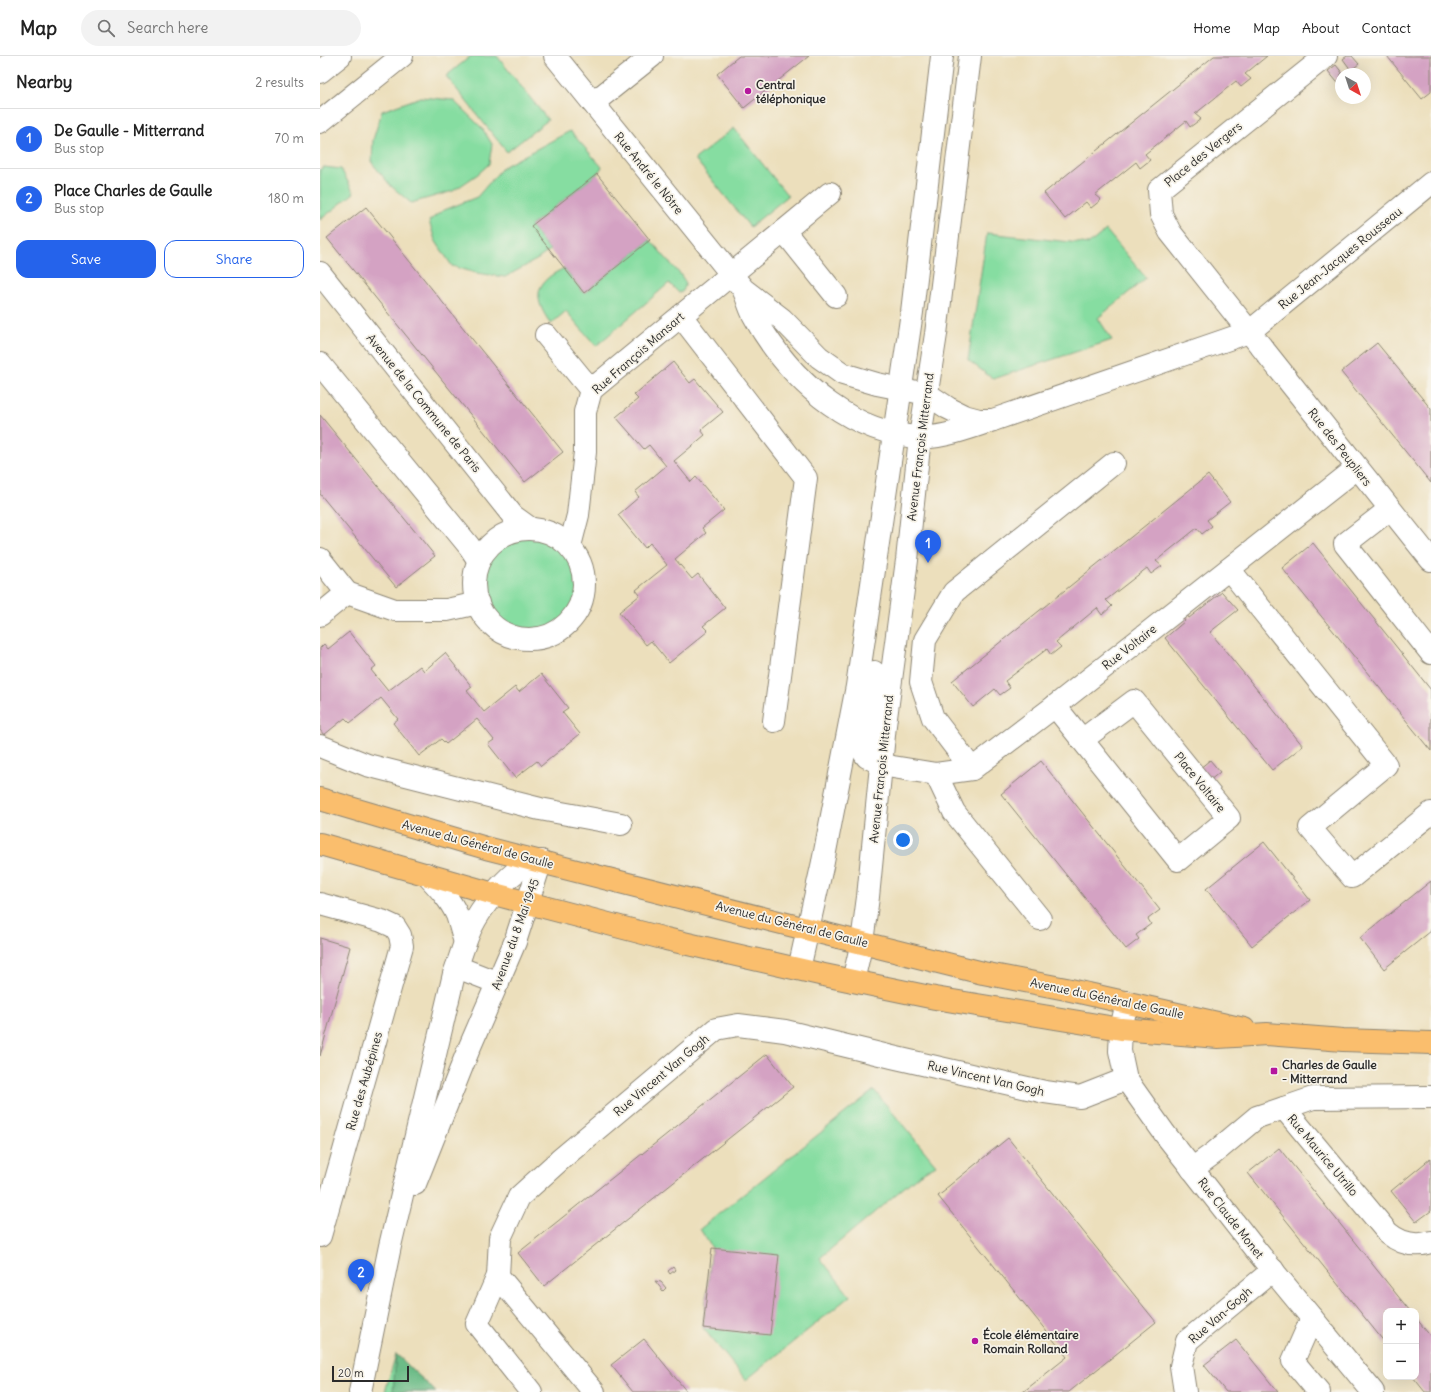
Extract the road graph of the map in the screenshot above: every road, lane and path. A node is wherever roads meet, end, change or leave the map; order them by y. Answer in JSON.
{"nodes":[{"id":1,"x":340,"y":56,"type":"edge"},
{"id":2,"x":402,"y":56,"type":"edge"},
{"id":3,"x":555,"y":56,"type":"edge"},
{"id":4,"x":652,"y":56,"type":"edge"},
{"id":5,"x":942,"y":56,"type":"edge"},
{"id":6,"x":970,"y":56,"type":"edge"},
{"id":7,"x":1326,"y":56,"type":"edge"},
{"id":8,"x":320,"y":72,"type":"edge"},
{"id":9,"x":593,"y":103,"type":"junction"},
{"id":10,"x":320,"y":122,"type":"edge"},
{"id":11,"x":1431,"y":183,"type":"edge"},
{"id":12,"x":830,"y":193,"type":"dead end"},
{"id":13,"x":784,"y":231,"type":"junction"},
{"id":14,"x":320,"y":273,"type":"edge"},
{"id":15,"x":737,"y":282,"type":"junction"},
{"id":16,"x":836,"y":296,"type":"dead end"},
{"id":17,"x":680,"y":316,"type":"junction"},
{"id":18,"x":1249,"y":332,"type":"junction"},
{"id":19,"x":546,"y":335,"type":"dead end"},
{"id":20,"x":320,"y":364,"type":"edge"},
{"id":21,"x":900,"y":389,"type":"junction"},
{"id":22,"x":591,"y":390,"type":"junction"},
{"id":23,"x":927,"y":394,"type":"junction"},
{"id":24,"x":993,"y":420,"type":"junction"},
{"id":25,"x":894,"y":433,"type":"junction"},
{"id":26,"x":920,"y":437,"type":"junction"},
{"id":27,"x":1114,"y":463,"type":"dead end"},
{"id":28,"x":1357,"y":468,"type":"junction"},
{"id":29,"x":1390,"y":509,"type":"junction"},
{"id":30,"x":531,"y":529,"type":"junction"},
{"id":31,"x":880,"y":529,"type":"junction"},
{"id":32,"x":570,"y":546,"type":"junction"},
{"id":33,"x":320,"y":559,"type":"edge"},
{"id":34,"x":1431,"y":560,"type":"edge"},
{"id":35,"x":479,"y":561,"type":"junction"},
{"id":36,"x":1229,"y":569,"type":"junction"},
{"id":37,"x":347,"y":593,"type":"junction"},
{"id":38,"x":478,"y":603,"type":"junction"},
{"id":39,"x":320,"y":615,"type":"edge"},
{"id":40,"x":1431,"y":653,"type":"edge"},
{"id":41,"x":1055,"y":706,"type":"junction"},
{"id":42,"x":774,"y":721,"type":"dead end"},
{"id":43,"x":1082,"y":740,"type":"junction"},
{"id":44,"x":320,"y":746,"type":"edge"},
{"id":45,"x":882,"y":764,"type":"junction"},
{"id":46,"x":972,"y":769,"type":"junction"},
{"id":47,"x":936,"y":774,"type":"junction"},
{"id":48,"x":320,"y":799,"type":"edge"},
{"id":49,"x":1431,"y":814,"type":"edge"},
{"id":50,"x":621,"y":824,"type":"dead end"},
{"id":51,"x":320,"y":844,"type":"edge"},
{"id":52,"x":541,"y":861,"type":"junction"},
{"id":53,"x":426,"y":874,"type":"junction"},
{"id":54,"x":494,"y":894,"type":"junction"},
{"id":55,"x":528,"y":902,"type":"junction"},
{"id":56,"x":320,"y":904,"type":"edge"},
{"id":57,"x":1040,"y":919,"type":"dead end"},
{"id":58,"x":809,"y":929,"type":"junction"},
{"id":59,"x":465,"y":942,"type":"junction"},
{"id":60,"x":862,"y":942,"type":"junction"},
{"id":61,"x":457,"y":967,"type":"junction"},
{"id":62,"x":799,"y":969,"type":"junction"},
{"id":63,"x":853,"y":981,"type":"junction"},
{"id":64,"x":498,"y":982,"type":"junction"},
{"id":65,"x":1127,"y":1002,"type":"junction"},
{"id":66,"x":1121,"y":1029,"type":"junction"},
{"id":67,"x":1267,"y":1034,"type":"junction"},
{"id":68,"x":1431,"y":1043,"type":"edge"},
{"id":69,"x":1126,"y":1079,"type":"junction"},
{"id":70,"x":1431,"y":1097,"type":"edge"},
{"id":71,"x":1284,"y":1108,"type":"junction"},
{"id":72,"x":1192,"y":1169,"type":"junction"},
{"id":73,"x":323,"y":1211,"type":"edge"},
{"id":74,"x":320,"y":1236,"type":"edge"},
{"id":75,"x":1431,"y":1242,"type":"edge"},
{"id":76,"x":390,"y":1246,"type":"junction"},
{"id":77,"x":1273,"y":1270,"type":"junction"},
{"id":78,"x":498,"y":1276,"type":"junction"},
{"id":79,"x":1312,"y":1318,"type":"junction"},
{"id":80,"x":360,"y":1392,"type":"edge"},
{"id":81,"x":531,"y":1392,"type":"edge"},
{"id":82,"x":594,"y":1392,"type":"edge"},
{"id":83,"x":1185,"y":1392,"type":"edge"},
{"id":84,"x":1318,"y":1392,"type":"edge"},
{"id":85,"x":1373,"y":1392,"type":"edge"}],
"edges":[{"from":1,"to":8,"type":"street"},
{"from":2,"to":10,"type":"street"},
{"from":3,"to":9,"type":"street","name":"Rue André le Nôtre"},
{"from":4,"to":9,"type":"street"},
{"from":5,"to":21,"type":"street"},
{"from":6,"to":23,"type":"street","name":"Avenue François Mitterrand"},
{"from":7,"to":18,"type":"street","name":"Place des Vergers"},
{"from":9,"to":15,"type":"street","name":"Rue André le Nôtre"},
{"from":11,"to":18,"type":"street","name":"Rue Jean-Jacques Rousseau"},
{"from":12,"to":13,"type":"street","name":"Rue François Mansart"},
{"from":13,"to":15,"type":"street","name":"Rue François Mansart"},
{"from":13,"to":16,"type":"street"},
{"from":14,"to":30,"type":"street","name":"Avenue de la Commune de Paris"},
{"from":15,"to":17,"type":"street","name":"Rue François Mansart"},
{"from":15,"to":21,"type":"street","name":"Rue André le Nôtre"},
{"from":15,"to":25,"type":"street","name":"Rue André le Nôtre"},
{"from":17,"to":22,"type":"street","name":"Rue François Mansart"},
{"from":17,"to":42,"type":"street"},
{"from":18,"to":24,"type":"street","name":"Rue André le Nôtre"},
{"from":18,"to":28,"type":"street","name":"Rue des Peupliers"},
{"from":19,"to":22,"type":"street"},
{"from":20,"to":35,"type":"street"},
{"from":21,"to":23,"type":"street","name":"Rue André le Nôtre"},
{"from":21,"to":25,"type":"street"},
{"from":22,"to":32,"type":"street","name":"Rue François Mansart"},
{"from":23,"to":24,"type":"street"},
{"from":23,"to":26,"type":"street","name":"Avenue François Mitterrand"},
{"from":24,"to":26,"type":"street","name":"Rue André le Nôtre"},
{"from":25,"to":26,"type":"street","name":"Rue André le Nôtre"},
{"from":25,"to":31,"type":"street"},
{"from":26,"to":45,"type":"street","name":"Avenue François Mitterrand"},
{"from":27,"to":46,"type":"street"},
{"from":28,"to":29,"type":"street","name":"Rue des Peupliers"},
{"from":28,"to":36,"type":"street","name":"Rue Voltaire"},
{"from":29,"to":34,"type":"street","name":"Rue des Peupliers"},
{"from":29,"to":40,"type":"street"},
{"from":30,"to":32,"type":"street"},
{"from":30,"to":35,"type":"street"},
{"from":31,"to":45,"type":"street","name":"Rue Voltaire"},
{"from":31,"to":58,"type":"street"},
{"from":32,"to":38,"type":"street"},
{"from":33,"to":37,"type":"street"},
{"from":35,"to":38,"type":"street"},
{"from":36,"to":41,"type":"street","name":"Rue Voltaire"},
{"from":36,"to":49,"type":"street"},
{"from":37,"to":38,"type":"street"},
{"from":37,"to":39,"type":"street"},
{"from":41,"to":43,"type":"street","name":"Place Voltaire"},
{"from":41,"to":46,"type":"street","name":"Rue Voltaire"},
{"from":43,"to":43,"type":"street","name":"Place Voltaire"},
{"from":44,"to":50,"type":"street"},
{"from":45,"to":47,"type":"street","name":"Rue Voltaire"},
{"from":45,"to":60,"type":"street","name":"Avenue François Mitterrand"},
{"from":46,"to":47,"type":"street","name":"Rue Voltaire"},
{"from":47,"to":57,"type":"street"},
{"from":48,"to":52,"type":"main road","name":"Avenue du Général de Gaulle"},
{"from":51,"to":53,"type":"main road","name":"Avenue du Général de Gaulle"},
{"from":52,"to":54,"type":"street","name":"Avenue du 8 Mai 1945"},
{"from":52,"to":55,"type":"street","name":"Avenue du 8 Mai 1945"},
{"from":52,"to":58,"type":"main road","name":"Avenue du Général de Gaulle"},
{"from":53,"to":54,"type":"main road","name":"Avenue du Général de Gaulle"},
{"from":53,"to":59,"type":"street"},
{"from":54,"to":55,"type":"main road","name":"Avenue du Général de Gaulle"},
{"from":54,"to":59,"type":"street","name":"Avenue du 8 Mai 1945"},
{"from":55,"to":62,"type":"main road","name":"Avenue du Général de Gaulle"},
{"from":55,"to":64,"type":"street","name":"Avenue du 8 Mai 1945"},
{"from":56,"to":73,"type":"street","name":"Rue des Aubépines"},
{"from":58,"to":60,"type":"main road","name":"Avenue du Général de Gaulle"},
{"from":58,"to":62,"type":"street"},
{"from":59,"to":61,"type":"street","name":"Avenue du 8 Mai 1945"},
{"from":60,"to":63,"type":"street","name":"Avenue François Mitterrand"},
{"from":60,"to":65,"type":"main road","name":"Avenue du Général de Gaulle"},
{"from":61,"to":64,"type":"street"},
{"from":61,"to":76,"type":"street","name":"Avenue du 8 Mai 1945"},
{"from":62,"to":63,"type":"main road","name":"Avenue du Général de Gaulle"},
{"from":63,"to":66,"type":"main road","name":"Avenue du Général de Gaulle"},
{"from":64,"to":76,"type":"street","name":"Avenue du 8 Mai 1945"},
{"from":65,"to":66,"type":"street","name":"Rue Claude Monet"},
{"from":65,"to":67,"type":"main road","name":"Avenue du Général de Gaulle"},
{"from":66,"to":67,"type":"main road","name":"Avenue du Général de Gaulle"},
{"from":66,"to":69,"type":"street","name":"Rue Claude Monet"},
{"from":67,"to":68,"type":"main road","name":"Avenue du Général de Gaulle"},
{"from":69,"to":72,"type":"street","name":"Rue Claude Monet"},
{"from":69,"to":78,"type":"street","name":"Rue Vincent Van Gogh"},
{"from":70,"to":71,"type":"street"},
{"from":71,"to":72,"type":"street","name":"Rue Maurice Utrillo"},
{"from":71,"to":75,"type":"street","name":"Rue Maurice Utrillo"},
{"from":72,"to":77,"type":"street","name":"Rue Claude Monet"},
{"from":73,"to":74,"type":"street","name":"Rue des Aubépines"},
{"from":76,"to":80,"type":"street","name":"Avenue du 8 Mai 1945"},
{"from":77,"to":79,"type":"street","name":"Rue Claude Monet"},
{"from":77,"to":83,"type":"street","name":"Rue Van-Gogh"},
{"from":78,"to":81,"type":"street"},
{"from":78,"to":82,"type":"street"},
{"from":79,"to":84,"type":"street"},
{"from":79,"to":85,"type":"street","name":"Rue Claude Monet"}]}
